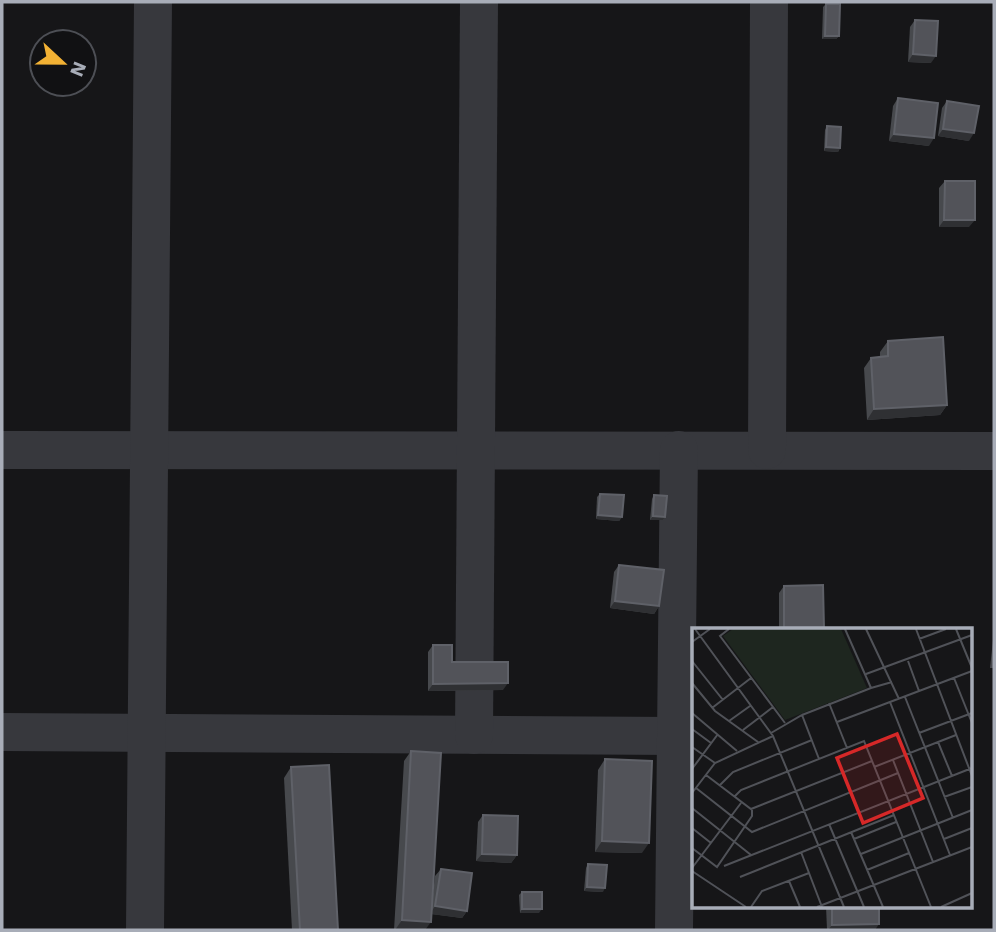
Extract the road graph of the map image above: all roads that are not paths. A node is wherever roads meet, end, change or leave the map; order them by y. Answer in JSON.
{"nodes":[{"id":1,"x":153,"y":2,"type":"edge"},
{"id":2,"x":479,"y":2,"type":"edge"},
{"id":3,"x":768,"y":2,"type":"edge"},
{"id":4,"x":2,"y":450,"type":"edge"},
{"id":5,"x":149,"y":450,"type":"junction"},
{"id":6,"x":477,"y":450,"type":"junction"},
{"id":7,"x":679,"y":450,"type":"junction"},
{"id":8,"x":767,"y":450,"type":"junction"},
{"id":9,"x":994,"y":451,"type":"edge"},
{"id":10,"x":2,"y":732,"type":"edge"},
{"id":11,"x":147,"y":733,"type":"junction"},
{"id":12,"x":474,"y":735,"type":"junction"},
{"id":13,"x":676,"y":736,"type":"junction"},
{"id":14,"x":145,"y":930,"type":"edge"},
{"id":15,"x":674,"y":930,"type":"edge"}],
"edges":[{"from":1,"to":5,"type":"street"},
{"from":2,"to":6,"type":"street"},
{"from":3,"to":8,"type":"street"},
{"from":4,"to":5,"type":"street"},
{"from":5,"to":6,"type":"street"},
{"from":5,"to":11,"type":"street"},
{"from":6,"to":7,"type":"street"},
{"from":6,"to":12,"type":"street"},
{"from":7,"to":8,"type":"street"},
{"from":7,"to":13,"type":"street"},
{"from":8,"to":9,"type":"street"},
{"from":10,"to":11,"type":"street"},
{"from":11,"to":12,"type":"street"},
{"from":11,"to":14,"type":"street"},
{"from":12,"to":13,"type":"street"},
{"from":13,"to":15,"type":"street"}]}
